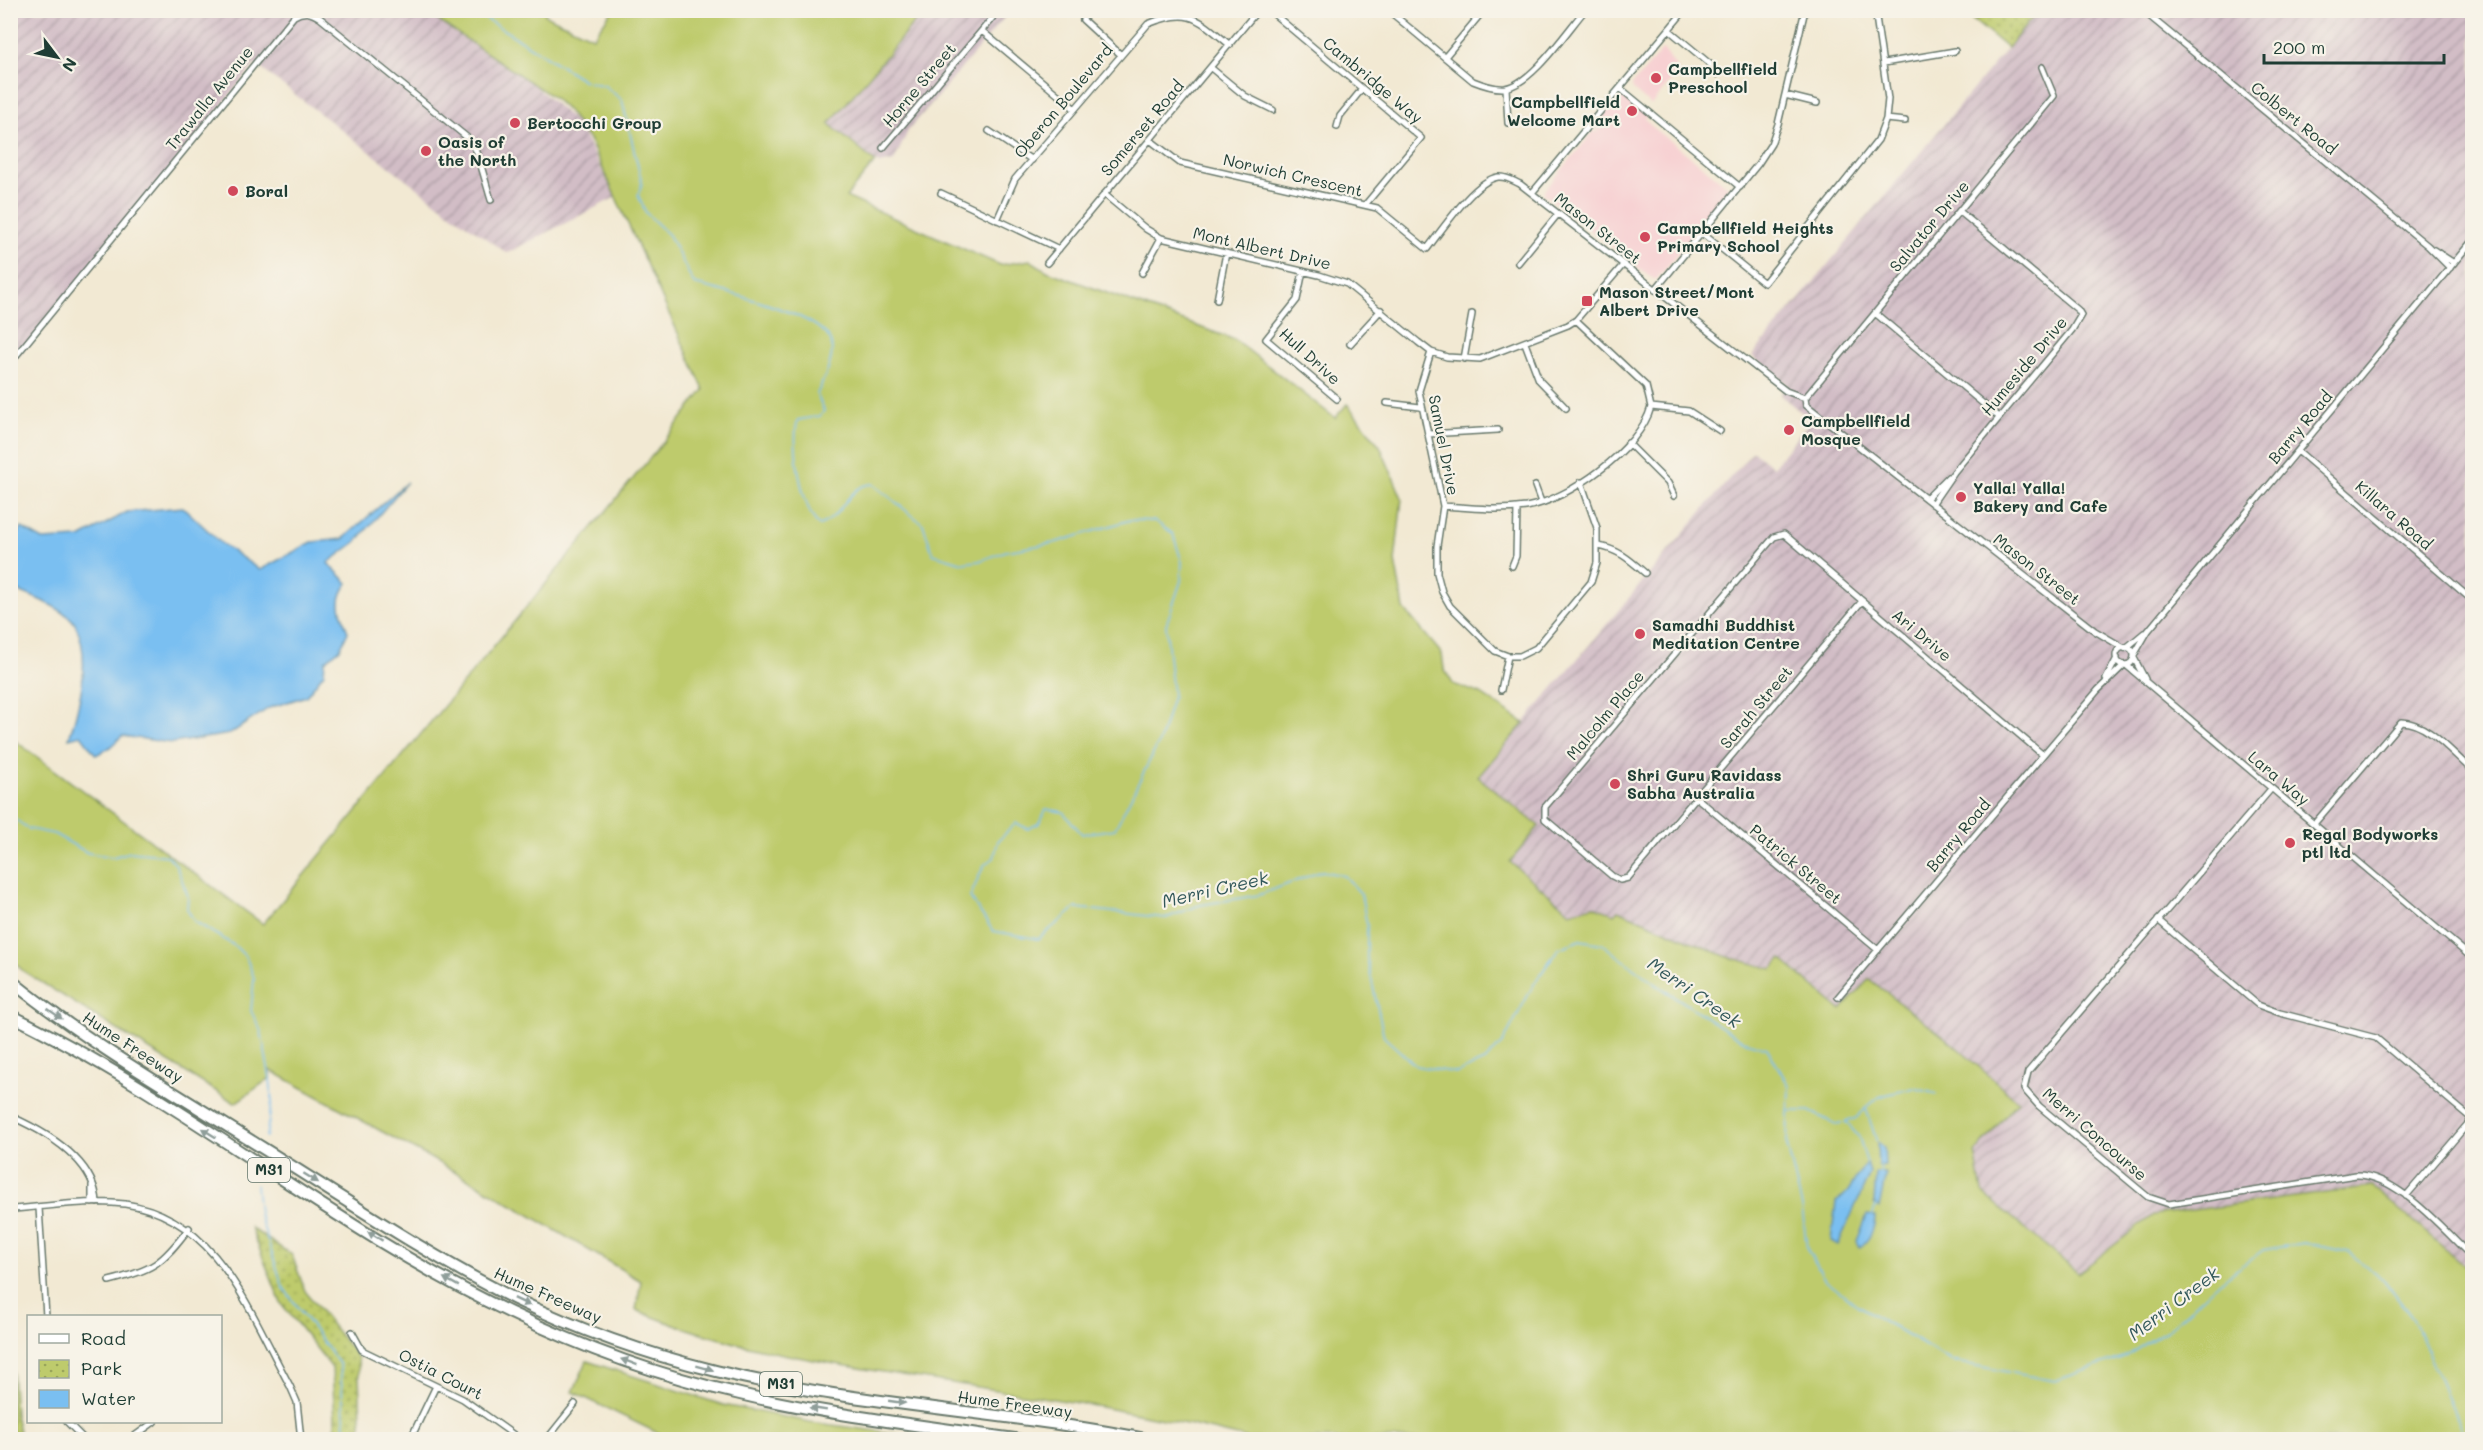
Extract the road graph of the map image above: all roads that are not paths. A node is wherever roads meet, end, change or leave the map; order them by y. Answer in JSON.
{"nodes":[{"id":1,"x":999,"y":10,"type":"edge"},
{"id":2,"x":1258,"y":10,"type":"edge"},
{"id":3,"x":1269,"y":10,"type":"edge"},
{"id":4,"x":1388,"y":10,"type":"edge"},
{"id":5,"x":1484,"y":10,"type":"edge"},
{"id":6,"x":1585,"y":10,"type":"edge"},
{"id":7,"x":1685,"y":10,"type":"edge"},
{"id":8,"x":1805,"y":10,"type":"edge"},
{"id":9,"x":1875,"y":10,"type":"edge"},
{"id":10,"x":2142,"y":10,"type":"edge"},
{"id":11,"x":1165,"y":14,"type":"edge"},
{"id":12,"x":1083,"y":20,"type":"dead end"},
{"id":13,"x":1669,"y":30,"type":"junction"},
{"id":14,"x":982,"y":31,"type":"junction"},
{"id":15,"x":1230,"y":45,"type":"junction"},
{"id":16,"x":1955,"y":51,"type":"dead end"},
{"id":17,"x":1120,"y":54,"type":"junction"},
{"id":18,"x":1445,"y":57,"type":"junction"},
{"id":19,"x":1884,"y":63,"type":"junction"},
{"id":20,"x":2042,"y":67,"type":"dead end"},
{"id":21,"x":1210,"y":68,"type":"junction"},
{"id":22,"x":1717,"y":74,"type":"dead end"},
{"id":23,"x":1506,"y":88,"type":"junction"},
{"id":24,"x":1620,"y":88,"type":"junction"},
{"id":25,"x":1362,"y":89,"type":"junction"},
{"id":26,"x":1785,"y":95,"type":"junction"},
{"id":27,"x":1817,"y":104,"type":"dead end"},
{"id":28,"x":1075,"y":109,"type":"junction"},
{"id":29,"x":1273,"y":110,"type":"dead end"},
{"id":30,"x":1886,"y":119,"type":"junction"},
{"id":31,"x":1905,"y":122,"type":"dead end"},
{"id":32,"x":1508,"y":123,"type":"dead end"},
{"id":33,"x":1337,"y":127,"type":"dead end"},
{"id":34,"x":989,"y":131,"type":"dead end"},
{"id":35,"x":1150,"y":140,"type":"junction"},
{"id":36,"x":883,"y":148,"type":"dead end"},
{"id":37,"x":1032,"y":160,"type":"junction"},
{"id":38,"x":1740,"y":187,"type":"junction"},
{"id":39,"x":941,"y":193,"type":"dead end"},
{"id":40,"x":1532,"y":193,"type":"junction"},
{"id":41,"x":1104,"y":194,"type":"junction"},
{"id":42,"x":491,"y":200,"type":"dead end"},
{"id":43,"x":1365,"y":205,"type":"junction"},
{"id":44,"x":1959,"y":211,"type":"junction"},
{"id":45,"x":1558,"y":214,"type":"junction"},
{"id":46,"x":996,"y":220,"type":"junction"},
{"id":47,"x":1702,"y":233,"type":"junction"},
{"id":48,"x":1161,"y":238,"type":"junction"},
{"id":49,"x":2472,"y":241,"type":"edge"},
{"id":50,"x":1059,"y":249,"type":"junction"},
{"id":51,"x":1226,"y":253,"type":"junction"},
{"id":52,"x":1047,"y":263,"type":"dead end"},
{"id":53,"x":1518,"y":263,"type":"dead end"},
{"id":54,"x":1623,"y":264,"type":"junction"},
{"id":55,"x":2452,"y":266,"type":"junction"},
{"id":56,"x":1303,"y":271,"type":"junction"},
{"id":57,"x":1142,"y":273,"type":"dead end"},
{"id":58,"x":1655,"y":290,"type":"junction"},
{"id":59,"x":1217,"y":300,"type":"dead end"},
{"id":60,"x":1381,"y":310,"type":"junction"},
{"id":61,"x":1875,"y":312,"type":"junction"},
{"id":62,"x":1472,"y":314,"type":"dead end"},
{"id":63,"x":1576,"y":320,"type":"junction"},
{"id":64,"x":1525,"y":343,"type":"junction"},
{"id":65,"x":1350,"y":344,"type":"dead end"},
{"id":66,"x":1431,"y":352,"type":"junction"},
{"id":67,"x":1464,"y":359,"type":"junction"},
{"id":68,"x":10,"y":363,"type":"edge"},
{"id":69,"x":1805,"y":398,"type":"junction"},
{"id":70,"x":1336,"y":399,"type":"dead end"},
{"id":71,"x":1387,"y":403,"type":"dead end"},
{"id":72,"x":1420,"y":407,"type":"junction"},
{"id":73,"x":1650,"y":407,"type":"junction"},
{"id":74,"x":1566,"y":408,"type":"dead end"},
{"id":75,"x":1999,"y":417,"type":"junction"},
{"id":76,"x":1498,"y":430,"type":"dead end"},
{"id":77,"x":1720,"y":432,"type":"dead end"},
{"id":78,"x":1428,"y":434,"type":"junction"},
{"id":79,"x":1628,"y":443,"type":"junction"},
{"id":80,"x":2298,"y":451,"type":"junction"},
{"id":81,"x":1954,"y":472,"type":"junction"},
{"id":82,"x":1581,"y":482,"type":"junction"},
{"id":83,"x":1535,"y":486,"type":"dead end"},
{"id":84,"x":1674,"y":496,"type":"dead end"},
{"id":85,"x":1926,"y":500,"type":"junction"},
{"id":86,"x":1541,"y":502,"type":"junction"},
{"id":87,"x":1932,"y":504,"type":"junction"},
{"id":88,"x":1443,"y":506,"type":"junction"},
{"id":89,"x":1517,"y":508,"type":"junction"},
{"id":90,"x":1784,"y":534,"type":"joint"},
{"id":91,"x":1598,"y":546,"type":"junction"},
{"id":92,"x":1512,"y":566,"type":"dead end"},
{"id":93,"x":1645,"y":573,"type":"dead end"},
{"id":94,"x":2472,"y":600,"type":"edge"},
{"id":95,"x":1862,"y":602,"type":"junction"},
{"id":96,"x":2148,"y":631,"type":"junction"},
{"id":97,"x":2102,"y":636,"type":"junction"},
{"id":98,"x":2125,"y":648,"type":"junction"},
{"id":99,"x":1508,"y":656,"type":"junction"},
{"id":100,"x":2134,"y":656,"type":"junction"},
{"id":101,"x":2117,"y":657,"type":"junction"},
{"id":102,"x":2125,"y":665,"type":"junction"},
{"id":103,"x":2152,"y":687,"type":"junction"},
{"id":104,"x":1501,"y":690,"type":"dead end"},
{"id":105,"x":2098,"y":690,"type":"junction"},
{"id":106,"x":2043,"y":755,"type":"junction"},
{"id":107,"x":2472,"y":770,"type":"edge"},
{"id":108,"x":2271,"y":789,"type":"junction"},
{"id":109,"x":1697,"y":798,"type":"junction"},
{"id":110,"x":2314,"y":824,"type":"junction"},
{"id":111,"x":1620,"y":880,"type":"joint"},
{"id":112,"x":2158,"y":920,"type":"junction"},
{"id":113,"x":1878,"y":950,"type":"junction"},
{"id":114,"x":2472,"y":958,"type":"edge"},
{"id":115,"x":10,"y":980,"type":"edge"},
{"id":116,"x":1838,"y":997,"type":"dead end"},
{"id":117,"x":10,"y":1016,"type":"edge"},
{"id":118,"x":10,"y":1116,"type":"edge"},
{"id":119,"x":2472,"y":1119,"type":"edge"},
{"id":120,"x":2406,"y":1196,"type":"junction"},
{"id":121,"x":94,"y":1203,"type":"junction"},
{"id":122,"x":39,"y":1208,"type":"junction"},
{"id":123,"x":10,"y":1209,"type":"edge"},
{"id":124,"x":189,"y":1228,"type":"junction"},
{"id":125,"x":2472,"y":1257,"type":"edge"},
{"id":126,"x":109,"y":1281,"type":"dead end"},
{"id":127,"x":46,"y":1315,"type":"edge"},
{"id":128,"x":352,"y":1332,"type":"dead end"},
{"id":129,"x":436,"y":1386,"type":"junction"},
{"id":130,"x":575,"y":1404,"type":"dead end"},
{"id":131,"x":68,"y":1423,"type":"edge"},
{"id":132,"x":153,"y":1423,"type":"edge"},
{"id":133,"x":547,"y":1439,"type":"edge"},
{"id":134,"x":86,"y":1440,"type":"edge"},
{"id":135,"x":129,"y":1440,"type":"edge"},
{"id":136,"x":301,"y":1440,"type":"edge"},
{"id":137,"x":410,"y":1440,"type":"edge"},
{"id":138,"x":521,"y":1440,"type":"edge"},
{"id":139,"x":1021,"y":1440,"type":"edge"},
{"id":140,"x":1150,"y":1440,"type":"edge"}],
"edges":[{"from":1,"to":14,"type":"street","name":"Horne Street"},
{"from":2,"to":15,"type":"street","name":"Somerset Road"},
{"from":3,"to":25,"type":"street","name":"Cambridge Way"},
{"from":4,"to":18,"type":"street"},
{"from":5,"to":18,"type":"street"},
{"from":6,"to":23,"type":"street"},
{"from":7,"to":13,"type":"street"},
{"from":8,"to":26,"type":"street"},
{"from":9,"to":19,"type":"street"},
{"from":10,"to":55,"type":"street","name":"Colbert Road"},
{"from":11,"to":15,"type":"street","name":"Oberon Boulevard"},
{"from":11,"to":17,"type":"street","name":"Oberon Boulevard"},
{"from":12,"to":17,"type":"street"},
{"from":13,"to":22,"type":"street"},
{"from":13,"to":24,"type":"street"},
{"from":14,"to":28,"type":"street"},
{"from":14,"to":36,"type":"street","name":"Horne Street"},
{"from":15,"to":21,"type":"street","name":"Somerset Road"},
{"from":16,"to":19,"type":"street"},
{"from":17,"to":28,"type":"street","name":"Oberon Boulevard"},
{"from":18,"to":23,"type":"street"},
{"from":19,"to":30,"type":"street"},
{"from":20,"to":44,"type":"street","name":"Salvator Drive"},
{"from":21,"to":29,"type":"street"},
{"from":21,"to":35,"type":"street","name":"Somerset Road"},
{"from":23,"to":32,"type":"street"},
{"from":24,"to":38,"type":"street"},
{"from":24,"to":40,"type":"street"},
{"from":25,"to":33,"type":"street"},
{"from":25,"to":43,"type":"street","name":"Cambridge Way"},
{"from":26,"to":27,"type":"street"},
{"from":26,"to":38,"type":"street"},
{"from":28,"to":37,"type":"street","name":"Oberon Boulevard"},
{"from":30,"to":31,"type":"street"},
{"from":30,"to":47,"type":"street"},
{"from":34,"to":37,"type":"street"},
{"from":35,"to":41,"type":"street","name":"Somerset Road"},
{"from":35,"to":43,"type":"street","name":"Norwich Crescent"},
{"from":37,"to":46,"type":"street","name":"Oberon Boulevard"},
{"from":38,"to":47,"type":"street"},
{"from":39,"to":46,"type":"street"},
{"from":40,"to":43,"type":"street","name":"Norwich Crescent"},
{"from":40,"to":45,"type":"street","name":"Mason Street"},
{"from":41,"to":48,"type":"street","name":"Mont Albert Drive"},
{"from":41,"to":50,"type":"street","name":"Somerset Road"},
{"from":42,"to":68,"type":"street","name":"Trawalla Avenue"},
{"from":44,"to":61,"type":"street","name":"Salvator Drive"},
{"from":44,"to":75,"type":"street","name":"Humeside Drive"},
{"from":45,"to":53,"type":"street"},
{"from":45,"to":54,"type":"street","name":"Mason Street"},
{"from":46,"to":50,"type":"street"},
{"from":47,"to":58,"type":"street"},
{"from":48,"to":51,"type":"street","name":"Mont Albert Drive"},
{"from":48,"to":57,"type":"street"},
{"from":49,"to":55,"type":"street","name":"Barry Road"},
{"from":50,"to":52,"type":"street","name":"Somerset Road"},
{"from":51,"to":56,"type":"street","name":"Mont Albert Drive"},
{"from":51,"to":59,"type":"street"},
{"from":54,"to":58,"type":"street","name":"Mason Street"},
{"from":54,"to":63,"type":"street","name":"Mont Albert Drive"},
{"from":55,"to":80,"type":"street","name":"Barry Road"},
{"from":56,"to":60,"type":"street","name":"Mont Albert Drive"},
{"from":56,"to":70,"type":"street","name":"Hull Drive"},
{"from":58,"to":69,"type":"street","name":"Mason Street"},
{"from":60,"to":65,"type":"street"},
{"from":60,"to":66,"type":"street","name":"Mont Albert Drive"},
{"from":61,"to":69,"type":"street","name":"Salvator Drive"},
{"from":61,"to":75,"type":"street"},
{"from":62,"to":67,"type":"street"},
{"from":63,"to":64,"type":"street","name":"Mont Albert Drive"},
{"from":63,"to":73,"type":"street"},
{"from":64,"to":67,"type":"street","name":"Mont Albert Drive"},
{"from":64,"to":74,"type":"street"},
{"from":66,"to":67,"type":"street","name":"Mont Albert Drive"},
{"from":66,"to":72,"type":"street","name":"Samuel Drive"},
{"from":69,"to":85,"type":"street","name":"Mason Street"},
{"from":71,"to":72,"type":"street"},
{"from":72,"to":78,"type":"street","name":"Samuel Drive"},
{"from":73,"to":77,"type":"street"},
{"from":73,"to":79,"type":"street"},
{"from":75,"to":81,"type":"street","name":"Humeside Drive"},
{"from":76,"to":78,"type":"street"},
{"from":78,"to":88,"type":"street","name":"Samuel Drive"},
{"from":79,"to":82,"type":"street"},
{"from":79,"to":84,"type":"street"},
{"from":80,"to":94,"type":"street","name":"Killara Road"},
{"from":80,"to":96,"type":"street","name":"Barry Road"},
{"from":81,"to":85,"type":"street"},
{"from":81,"to":87,"type":"street","name":"Humeside Drive"},
{"from":82,"to":86,"type":"street"},
{"from":82,"to":91,"type":"street"},
{"from":83,"to":86,"type":"street"},
{"from":85,"to":87,"type":"street","name":"Mason Street"},
{"from":86,"to":89,"type":"street"},
{"from":87,"to":97,"type":"street","name":"Mason Street"},
{"from":88,"to":89,"type":"street"},
{"from":88,"to":99,"type":"street","name":"Samuel Drive"},
{"from":89,"to":92,"type":"street"},
{"from":90,"to":95,"type":"street","name":"Ari Drive"},
{"from":90,"to":111,"type":"street","name":"Malcolm Place"},
{"from":91,"to":93,"type":"street"},
{"from":91,"to":99,"type":"street"},
{"from":95,"to":106,"type":"street","name":"Ari Drive"},
{"from":95,"to":109,"type":"street","name":"Sarah Street"},
{"from":96,"to":98,"type":"street","name":"Barry Road"},
{"from":96,"to":100,"type":"street","name":"Barry Road"},
{"from":97,"to":98,"type":"street","name":"Mason Street"},
{"from":97,"to":101,"type":"street","name":"Mason Street"},
{"from":98,"to":100,"type":"street","name":"Mason Street"},
{"from":98,"to":101,"type":"street","name":"Barry Road"},
{"from":99,"to":104,"type":"street"},
{"from":100,"to":102,"type":"street","name":"Barry Road"},
{"from":100,"to":103,"type":"street"},
{"from":101,"to":102,"type":"street","name":"Mason Street"},
{"from":101,"to":105,"type":"street","name":"Barry Road"},
{"from":102,"to":103,"type":"street"},
{"from":102,"to":105,"type":"street","name":"Barry Road"},
{"from":103,"to":108,"type":"street","name":"Lara Way"},
{"from":105,"to":106,"type":"street","name":"Barry Road"},
{"from":106,"to":113,"type":"street","name":"Barry Road"},
{"from":107,"to":110,"type":"street"},
{"from":108,"to":110,"type":"street","name":"Lara Way"},
{"from":108,"to":112,"type":"street","name":"Merri Concourse"},
{"from":109,"to":111,"type":"street","name":"Sarah Street"},
{"from":109,"to":113,"type":"street","name":"Patrick Street"},
{"from":110,"to":114,"type":"street","name":"Lara Way"},
{"from":112,"to":119,"type":"street"},
{"from":112,"to":120,"type":"street","name":"Merri Concourse"},
{"from":113,"to":116,"type":"street","name":"Barry Road"},
{"from":115,"to":140,"type":"highway","name":"Hume Freeway","number":"M31","one_way":true},
{"from":139,"to":117,"type":"highway","name":"Hume Freeway","number":"M31","one_way":true},
{"from":118,"to":121,"type":"street"},
{"from":119,"to":120,"type":"street"},
{"from":120,"to":125,"type":"street","name":"Merri Concourse"},
{"from":121,"to":122,"type":"street"},
{"from":121,"to":124,"type":"street"},
{"from":122,"to":123,"type":"street"},
{"from":122,"to":127,"type":"street"},
{"from":124,"to":126,"type":"street"},
{"from":124,"to":136,"type":"street"},
{"from":128,"to":129,"type":"street","name":"Ostia Court"},
{"from":129,"to":137,"type":"street"},
{"from":129,"to":138,"type":"street","name":"Ostia Court"},
{"from":130,"to":133,"type":"street"},
{"from":131,"to":134,"type":"street"},
{"from":132,"to":135,"type":"street"}]}
